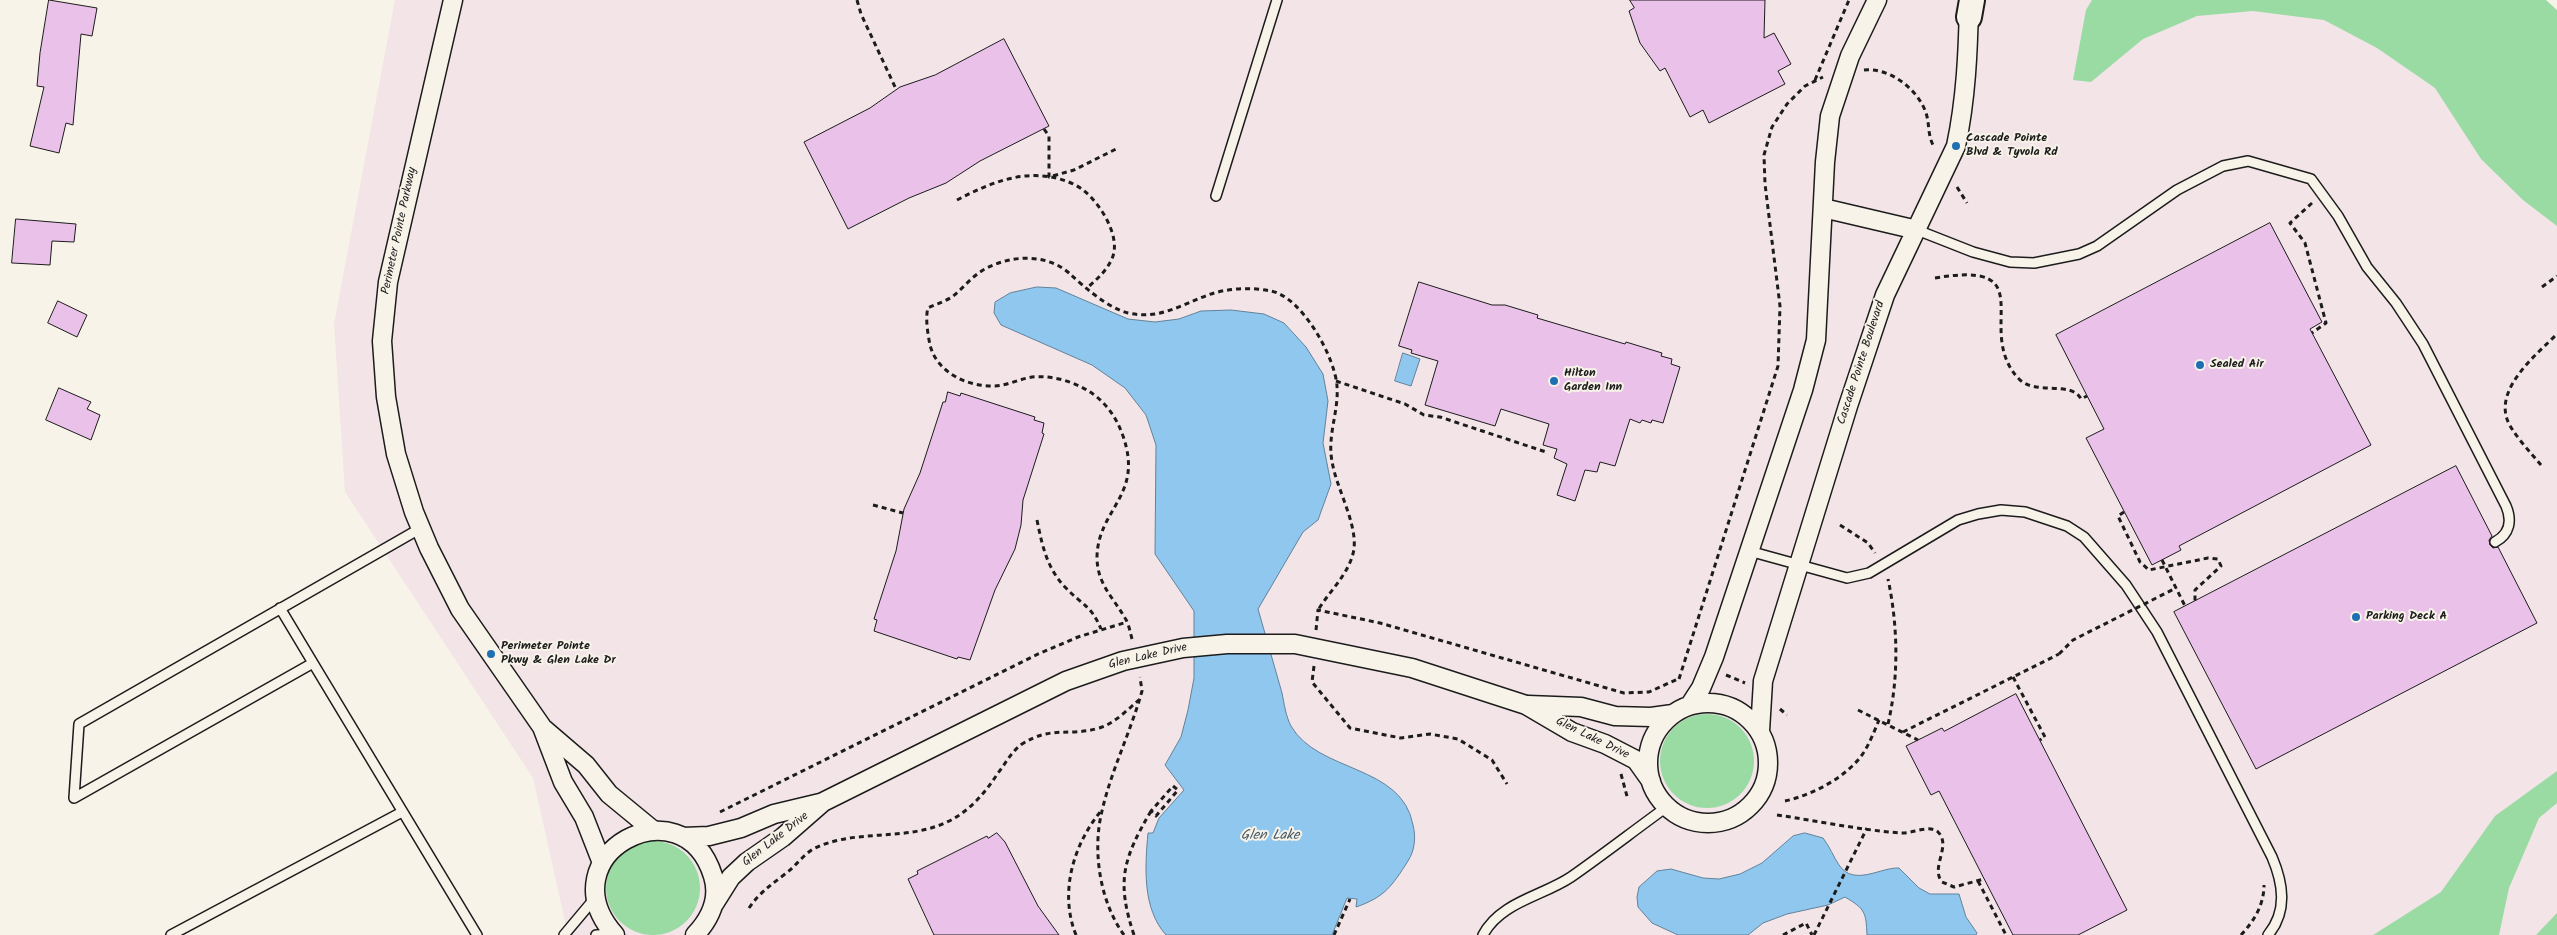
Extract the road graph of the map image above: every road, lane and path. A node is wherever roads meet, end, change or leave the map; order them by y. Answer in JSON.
{"nodes":[{"id":1,"x":453,"y":0,"type":"edge"},
{"id":2,"x":857,"y":0,"type":"edge"},
{"id":3,"x":1277,"y":0,"type":"edge"},
{"id":4,"x":1849,"y":0,"type":"edge"},
{"id":5,"x":1877,"y":0,"type":"edge"},
{"id":6,"x":1970,"y":6,"type":"edge"},
{"id":7,"x":1844,"y":74,"type":"junction"},
{"id":8,"x":1815,"y":81,"type":"junction"},
{"id":9,"x":896,"y":89,"type":"dead end"},
{"id":10,"x":1044,"y":128,"type":"dead end"},
{"id":11,"x":1118,"y":148,"type":"dead end"},
{"id":12,"x":1945,"y":169,"type":"junction"},
{"id":13,"x":1049,"y":177,"type":"junction"},
{"id":14,"x":2322,"y":192,"type":"junction"},
{"id":15,"x":1216,"y":196,"type":"dead end"},
{"id":16,"x":957,"y":200,"type":"dead end"},
{"id":17,"x":1967,"y":203,"type":"dead end"},
{"id":18,"x":1823,"y":208,"type":"junction"},
{"id":19,"x":1916,"y":230,"type":"junction"},
{"id":20,"x":2557,"y":276,"type":"edge"},
{"id":21,"x":1935,"y":278,"type":"dead end"},
{"id":22,"x":2542,"y":287,"type":"dead end"},
{"id":23,"x":1086,"y":289,"type":"junction"},
{"id":24,"x":2312,"y":333,"type":"dead end"},
{"id":25,"x":2557,"y":334,"type":"edge"},
{"id":26,"x":1336,"y":381,"type":"junction"},
{"id":27,"x":2087,"y":396,"type":"dead end"},
{"id":28,"x":1546,"y":452,"type":"dead end"},
{"id":29,"x":2541,"y":465,"type":"dead end"},
{"id":30,"x":874,"y":505,"type":"dead end"},
{"id":31,"x":2124,"y":512,"type":"dead end"},
{"id":32,"x":903,"y":513,"type":"dead end"},
{"id":33,"x":1037,"y":520,"type":"dead end"},
{"id":34,"x":1840,"y":525,"type":"dead end"},
{"id":35,"x":421,"y":528,"type":"junction"},
{"id":36,"x":2496,"y":542,"type":"dead end"},
{"id":37,"x":1749,"y":551,"type":"junction"},
{"id":38,"x":2162,"y":560,"type":"dead end"},
{"id":39,"x":1798,"y":566,"type":"junction"},
{"id":40,"x":1882,"y":566,"type":"junction"},
{"id":41,"x":2176,"y":588,"type":"junction"},
{"id":42,"x":2195,"y":601,"type":"dead end"},
{"id":43,"x":2185,"y":606,"type":"dead end"},
{"id":44,"x":280,"y":608,"type":"junction"},
{"id":45,"x":1318,"y":610,"type":"dead end"},
{"id":46,"x":1127,"y":622,"type":"junction"},
{"id":47,"x":1101,"y":629,"type":"junction"},
{"id":48,"x":1138,"y":657,"type":"junction"},
{"id":49,"x":313,"y":663,"type":"junction"},
{"id":50,"x":2013,"y":677,"type":"junction"},
{"id":51,"x":1679,"y":679,"type":"dead end"},
{"id":52,"x":1140,"y":700,"type":"junction"},
{"id":53,"x":1526,"y":705,"type":"junction"},
{"id":54,"x":1690,"y":705,"type":"junction"},
{"id":55,"x":1858,"y":710,"type":"dead end"},
{"id":56,"x":1673,"y":714,"type":"junction"},
{"id":57,"x":1880,"y":720,"type":"junction"},
{"id":58,"x":1888,"y":724,"type":"junction"},
{"id":59,"x":542,"y":727,"type":"junction"},
{"id":60,"x":1760,"y":731,"type":"junction"},
{"id":61,"x":1903,"y":732,"type":"junction"},
{"id":62,"x":1918,"y":740,"type":"dead end"},
{"id":63,"x":2040,"y":740,"type":"dead end"},
{"id":64,"x":1651,"y":781,"type":"junction"},
{"id":65,"x":1785,"y":801,"type":"dead end"},
{"id":66,"x":823,"y":802,"type":"junction"},
{"id":67,"x":1668,"y":806,"type":"junction"},
{"id":68,"x":1101,"y":811,"type":"junction"},
{"id":69,"x":1151,"y":811,"type":"junction"},
{"id":70,"x":402,"y":812,"type":"junction"},
{"id":71,"x":715,"y":814,"type":"dead end"},
{"id":72,"x":1776,"y":815,"type":"dead end"},
{"id":73,"x":1867,"y":828,"type":"junction"},
{"id":74,"x":654,"y":831,"type":"junction"},
{"id":75,"x":683,"y":837,"type":"junction"},
{"id":76,"x":602,"y":863,"type":"junction"},
{"id":77,"x":2280,"y":877,"type":"junction"},
{"id":78,"x":1984,"y":879,"type":"dead end"},
{"id":79,"x":1978,"y":881,"type":"junction"},
{"id":80,"x":596,"y":895,"type":"junction"},
{"id":81,"x":1350,"y":900,"type":"dead end"},
{"id":82,"x":714,"y":904,"type":"junction"},
{"id":83,"x":749,"y":908,"type":"dead end"},
{"id":84,"x":171,"y":935,"type":"edge"},
{"id":85,"x":477,"y":935,"type":"edge"},
{"id":86,"x":564,"y":935,"type":"edge"},
{"id":87,"x":596,"y":935,"type":"edge"},
{"id":88,"x":615,"y":935,"type":"edge"},
{"id":89,"x":695,"y":935,"type":"edge"},
{"id":90,"x":1076,"y":935,"type":"edge"},
{"id":91,"x":1124,"y":935,"type":"edge"},
{"id":92,"x":1134,"y":935,"type":"edge"},
{"id":93,"x":1334,"y":935,"type":"edge"},
{"id":94,"x":1483,"y":935,"type":"edge"},
{"id":95,"x":1783,"y":935,"type":"edge"},
{"id":96,"x":1813,"y":935,"type":"edge"},
{"id":97,"x":2006,"y":935,"type":"edge"},
{"id":98,"x":2241,"y":935,"type":"edge"},
{"id":99,"x":2268,"y":935,"type":"edge"}],
"edges":[{"from":1,"to":35,"type":"street","name":"Perimeter Pointe Parkway"},
{"from":2,"to":9,"type":"path"},
{"from":3,"to":15,"type":"lane"},
{"from":4,"to":8,"type":"path"},
{"from":5,"to":7,"type":"street"},
{"from":6,"to":12,"type":"street","name":"Cascade Pointe Boulevard"},
{"from":7,"to":8,"type":"path"},
{"from":7,"to":12,"type":"path"},
{"from":7,"to":18,"type":"street"},
{"from":8,"to":51,"type":"path"},
{"from":10,"to":13,"type":"path"},
{"from":11,"to":13,"type":"path"},
{"from":12,"to":17,"type":"path"},
{"from":12,"to":19,"type":"street","name":"Cascade Pointe Boulevard"},
{"from":13,"to":16,"type":"path"},
{"from":13,"to":23,"type":"path"},
{"from":14,"to":19,"type":"lane"},
{"from":14,"to":24,"type":"path"},
{"from":14,"to":36,"type":"lane"},
{"from":18,"to":19,"type":"street"},
{"from":18,"to":37,"type":"street"},
{"from":19,"to":39,"type":"street","name":"Cascade Pointe Boulevard"},
{"from":20,"to":22,"type":"path"},
{"from":21,"to":27,"type":"path"},
{"from":23,"to":26,"type":"path"},
{"from":23,"to":46,"type":"path"},
{"from":25,"to":29,"type":"path"},
{"from":26,"to":28,"type":"path"},
{"from":26,"to":45,"type":"path"},
{"from":30,"to":32,"type":"path"},
{"from":31,"to":42,"type":"path"},
{"from":33,"to":47,"type":"path"},
{"from":34,"to":40,"type":"path"},
{"from":35,"to":44,"type":"lane"},
{"from":35,"to":59,"type":"street","name":"Perimeter Pointe Parkway"},
{"from":37,"to":39,"type":"lane"},
{"from":37,"to":54,"type":"street"},
{"from":38,"to":41,"type":"path","bridge":true},
{"from":39,"to":40,"type":"lane"},
{"from":39,"to":60,"type":"street","name":"Cascade Pointe Boulevard"},
{"from":40,"to":58,"type":"path"},
{"from":40,"to":77,"type":"lane"},
{"from":41,"to":43,"type":"path","bridge":true},
{"from":41,"to":50,"type":"path","bridge":true},
{"from":44,"to":49,"type":"lane"},
{"from":44,"to":49,"type":"lane"},
{"from":46,"to":47,"type":"path"},
{"from":46,"to":48,"type":"path"},
{"from":47,"to":71,"type":"path"},
{"from":48,"to":52,"type":"path"},
{"from":48,"to":53,"type":"street","name":"Glen Lake Drive"},
{"from":48,"to":66,"type":"street","name":"Glen Lake Drive"},
{"from":49,"to":70,"type":"lane"},
{"from":50,"to":61,"type":"path"},
{"from":50,"to":63,"type":"path"},
{"from":52,"to":68,"type":"path"},
{"from":52,"to":83,"type":"path"},
{"from":53,"to":56,"type":"street","name":"Glen Lake Drive"},
{"from":53,"to":64,"type":"street","name":"Glen Lake Drive"},
{"from":54,"to":56,"type":"street"},
{"from":54,"to":60,"type":"street"},
{"from":55,"to":57,"type":"path"},
{"from":56,"to":64,"type":"street"},
{"from":57,"to":58,"type":"path"},
{"from":57,"to":65,"type":"path"},
{"from":58,"to":61,"type":"path"},
{"from":59,"to":74,"type":"street","name":"Perimeter Pointe Parkway"},
{"from":59,"to":76,"type":"street","name":"Perimeter Pointe Parkway"},
{"from":60,"to":67,"type":"street"},
{"from":61,"to":62,"type":"path"},
{"from":64,"to":67,"type":"street"},
{"from":66,"to":75,"type":"street","name":"Glen Lake Drive"},
{"from":66,"to":82,"type":"street","name":"Glen Lake Drive"},
{"from":67,"to":94,"type":"lane"},
{"from":68,"to":90,"type":"path"},
{"from":68,"to":91,"type":"path"},
{"from":69,"to":69,"type":"path"},
{"from":69,"to":92,"type":"path"},
{"from":70,"to":84,"type":"lane"},
{"from":70,"to":85,"type":"lane"},
{"from":72,"to":73,"type":"path"},
{"from":73,"to":79,"type":"path"},
{"from":73,"to":96,"type":"path"},
{"from":74,"to":75,"type":"street"},
{"from":74,"to":76,"type":"street"},
{"from":75,"to":82,"type":"street"},
{"from":76,"to":80,"type":"street"},
{"from":77,"to":98,"type":"path"},
{"from":77,"to":99,"type":"lane"},
{"from":78,"to":79,"type":"path"},
{"from":79,"to":97,"type":"path"},
{"from":80,"to":86,"type":"lane"},
{"from":80,"to":88,"type":"street"},
{"from":81,"to":93,"type":"path"},
{"from":82,"to":89,"type":"street","name":"Glen Lake Drive"},
{"from":87,"to":88,"type":"lane"},
{"from":95,"to":96,"type":"path"}]}
